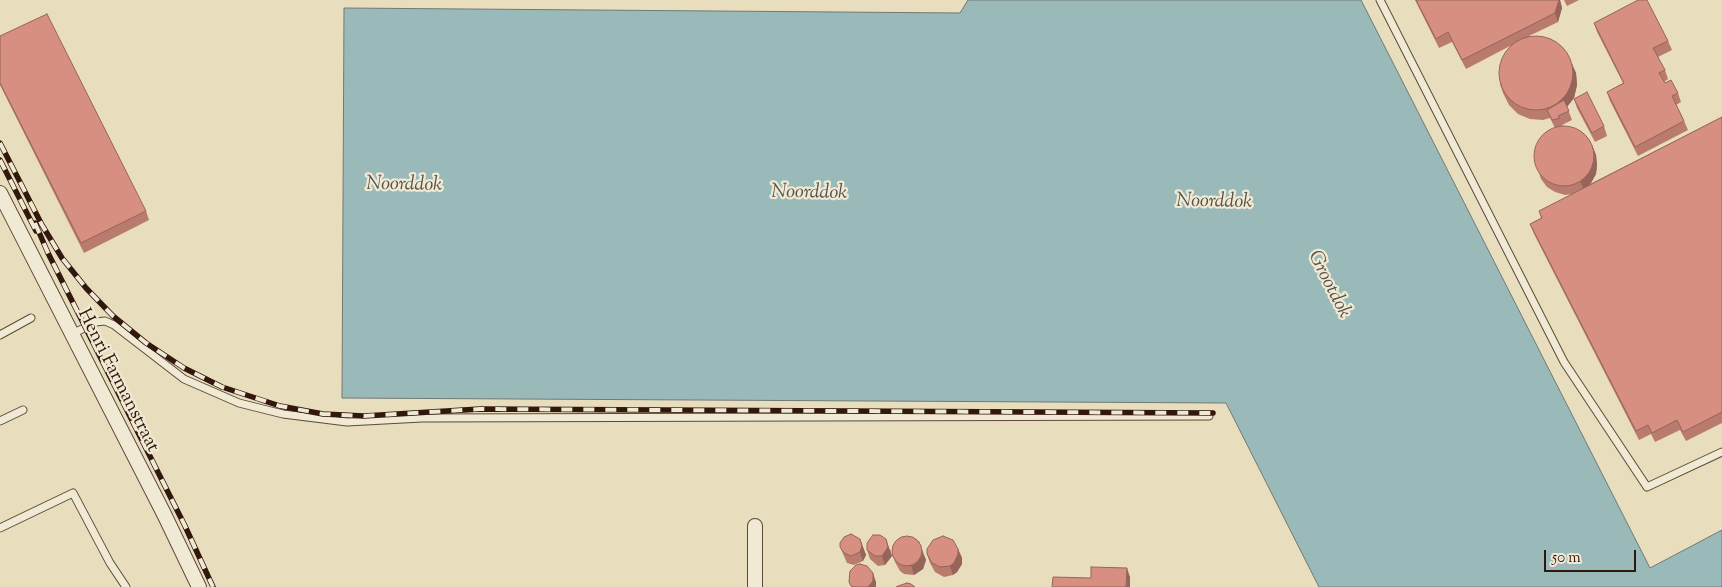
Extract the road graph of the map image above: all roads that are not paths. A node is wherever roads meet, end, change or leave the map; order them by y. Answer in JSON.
{"nodes":[{"id":1,"x":1380,"y":0,"type":"edge"},
{"id":2,"x":0,"y":193,"type":"edge"},
{"id":3,"x":32,"y":318,"type":"dead end"},
{"id":4,"x":0,"y":334,"type":"edge"},
{"id":5,"x":72,"y":334,"type":"junction"},
{"id":6,"x":23,"y":410,"type":"dead end"},
{"id":7,"x":1209,"y":416,"type":"dead end"},
{"id":8,"x":0,"y":421,"type":"edge"},
{"id":9,"x":1722,"y":452,"type":"edge"},
{"id":10,"x":755,"y":526,"type":"dead end"},
{"id":11,"x":0,"y":528,"type":"edge"},
{"id":12,"x":126,"y":587,"type":"edge"},
{"id":13,"x":199,"y":587,"type":"edge"},
{"id":14,"x":755,"y":587,"type":"edge"}],
"edges":[{"from":1,"to":9,"type":"lane"},
{"from":2,"to":5,"type":"street","name":"Henri Farmanstraat"},
{"from":3,"to":4,"type":"lane"},
{"from":5,"to":7,"type":"lane"},
{"from":5,"to":13,"type":"street","name":"Henri Farmanstraat"},
{"from":6,"to":8,"type":"lane"},
{"from":10,"to":14,"type":"street"},
{"from":11,"to":12,"type":"lane"}]}
